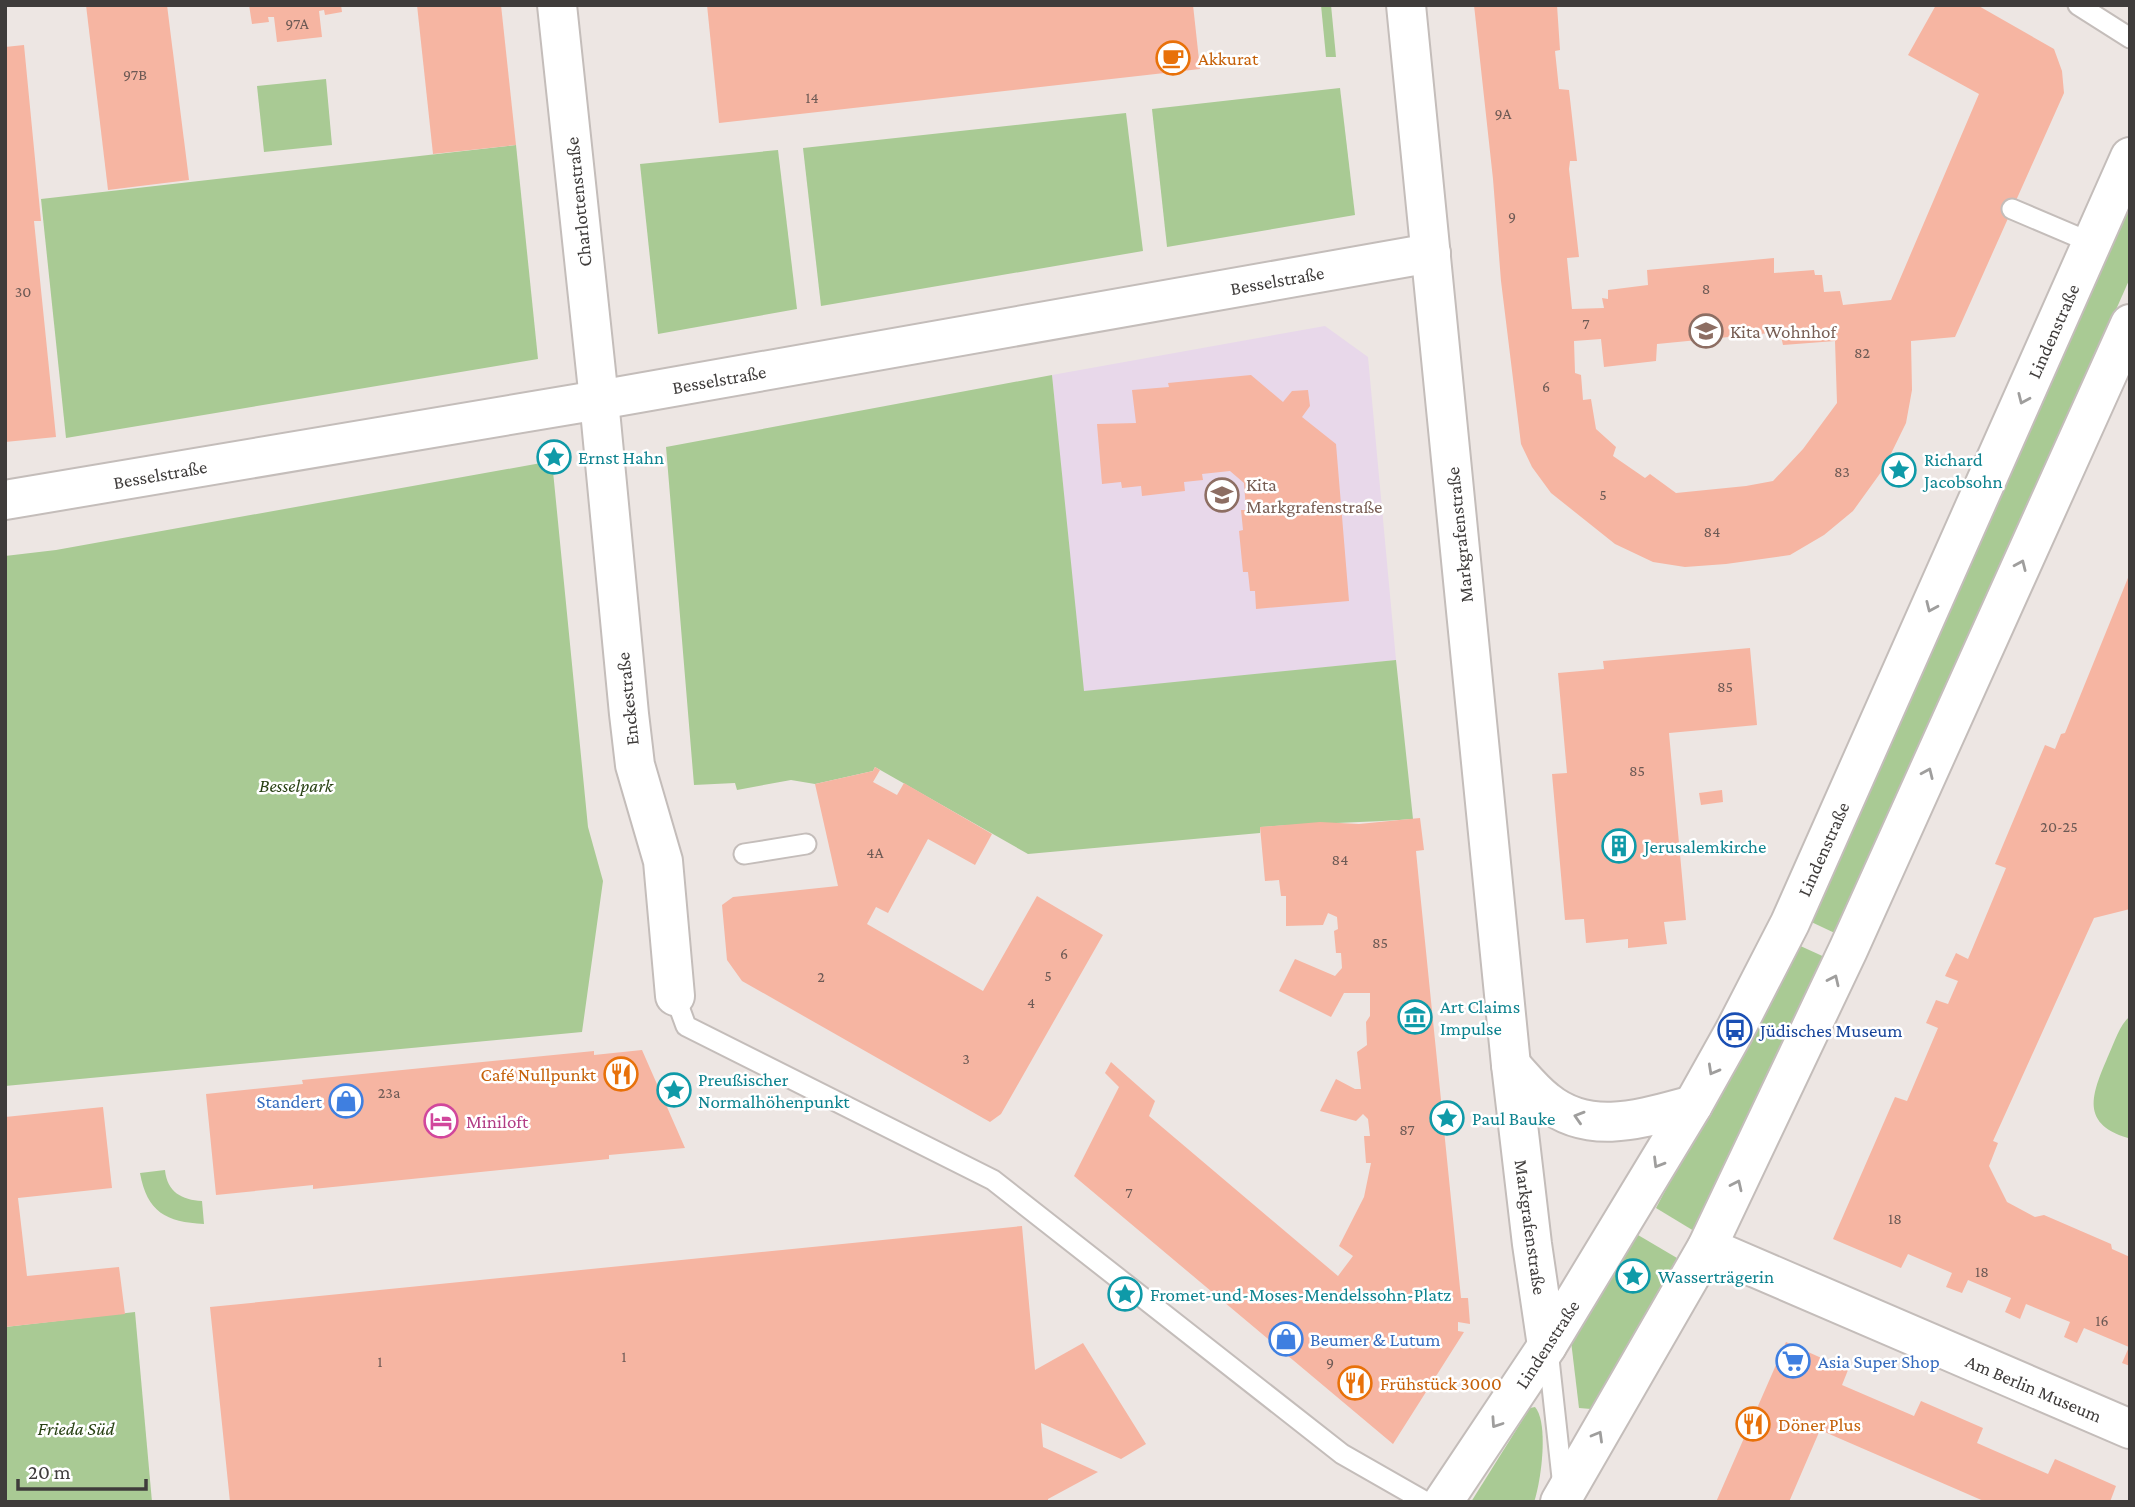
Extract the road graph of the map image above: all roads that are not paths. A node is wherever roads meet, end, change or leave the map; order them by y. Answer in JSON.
{"nodes":[{"id":1,"x":557,"y":5,"type":"edge"},
{"id":2,"x":1406,"y":5,"type":"edge"},
{"id":3,"x":2078,"y":5,"type":"edge"},
{"id":4,"x":2130,"y":38,"type":"edge"},
{"id":5,"x":2130,"y":158,"type":"edge"},
{"id":6,"x":2012,"y":209,"type":"dead end"},
{"id":7,"x":2092,"y":243,"type":"junction"},
{"id":8,"x":1431,"y":253,"type":"junction"},
{"id":9,"x":2130,"y":324,"type":"edge"},
{"id":10,"x":599,"y":400,"type":"junction"},
{"id":11,"x":5,"y":500,"type":"edge"},
{"id":12,"x":806,"y":844,"type":"dead end"},
{"id":13,"x":744,"y":853,"type":"dead end"},
{"id":14,"x":675,"y":996,"type":"joint"},
{"id":15,"x":1511,"y":1065,"type":"junction"},
{"id":16,"x":1693,"y":1105,"type":"junction"},
{"id":17,"x":1707,"y":1247,"type":"junction"},
{"id":18,"x":1547,"y":1346,"type":"junction"},
{"id":19,"x":2130,"y":1429,"type":"edge"},
{"id":20,"x":1562,"y":1498,"type":"edge"},
{"id":21,"x":1426,"y":1502,"type":"edge"},
{"id":22,"x":1443,"y":1502,"type":"edge"}],
"edges":[{"from":1,"to":10,"type":"street","name":"Charlottenstraße"},
{"from":2,"to":8,"type":"street","name":"Markgrafenstraße"},
{"from":3,"to":4,"type":"lane"},
{"from":5,"to":7,"type":"street","name":"Lindenstraße"},
{"from":6,"to":7,"type":"lane"},
{"from":7,"to":16,"type":"street","name":"Lindenstraße","one_way":true},
{"from":8,"to":10,"type":"street","name":"Besselstraße"},
{"from":8,"to":15,"type":"street","name":"Markgrafenstraße"},
{"from":17,"to":9,"type":"street","one_way":true},
{"from":10,"to":11,"type":"street","name":"Besselstraße"},
{"from":10,"to":14,"type":"street","name":"Enckestraße"},
{"from":12,"to":13,"type":"lane"},
{"from":14,"to":21,"type":"lane"},
{"from":16,"to":15,"type":"street","one_way":true},
{"from":15,"to":18,"type":"street","name":"Markgrafenstraße"},
{"from":16,"to":18,"type":"street","name":"Lindenstraße","one_way":true},
{"from":17,"to":19,"type":"street","name":"Am Berlin Museum"},
{"from":20,"to":17,"type":"street","one_way":true},
{"from":18,"to":20,"type":"lane"},
{"from":18,"to":22,"type":"street","name":"Lindenstraße","one_way":true}]}
